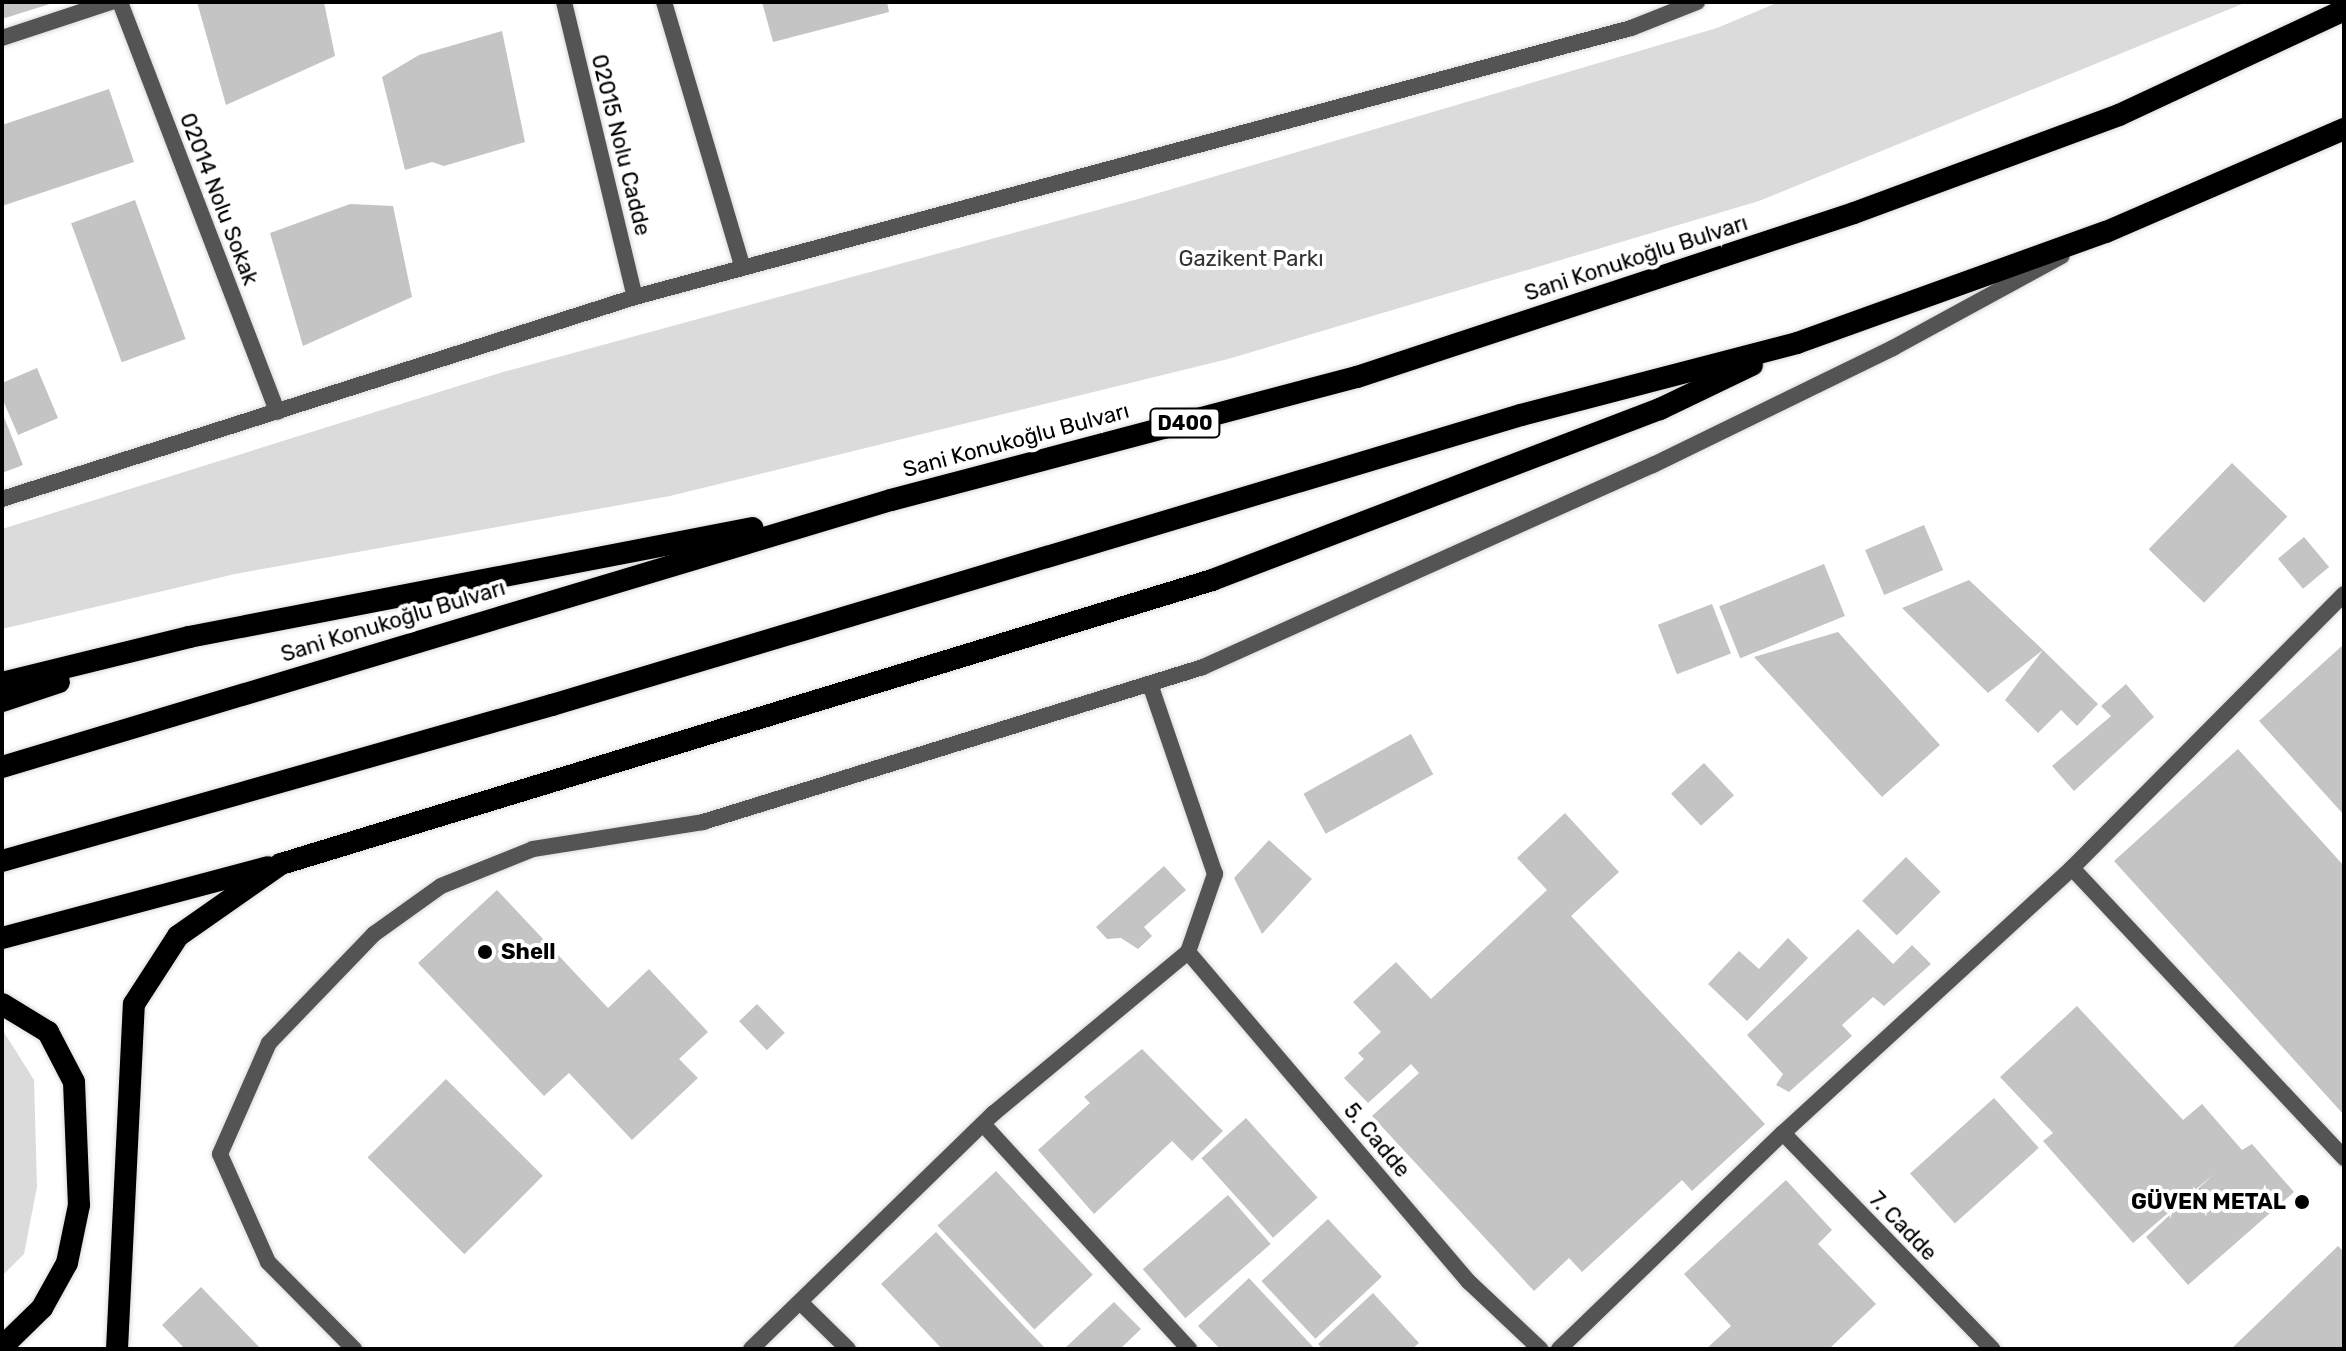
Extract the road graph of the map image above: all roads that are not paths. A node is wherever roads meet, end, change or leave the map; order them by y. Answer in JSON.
{"nodes":[{"id":1,"x":111,"y":2,"type":"edge"},
{"id":2,"x":120,"y":2,"type":"edge"},
{"id":3,"x":564,"y":2,"type":"edge"},
{"id":4,"x":664,"y":2,"type":"edge"},
{"id":5,"x":1697,"y":2,"type":"edge"},
{"id":6,"x":2344,"y":10,"type":"edge"},
{"id":7,"x":2,"y":38,"type":"edge"},
{"id":8,"x":2344,"y":129,"type":"edge"},
{"id":9,"x":2106,"y":232,"type":"junction"},
{"id":10,"x":743,"y":268,"type":"junction"},
{"id":11,"x":635,"y":297,"type":"junction"},
{"id":12,"x":1797,"y":343,"type":"junction"},
{"id":13,"x":277,"y":412,"type":"junction"},
{"id":14,"x":2,"y":499,"type":"edge"},
{"id":15,"x":891,"y":500,"type":"junction"},
{"id":16,"x":2344,"y":594,"type":"edge"},
{"id":17,"x":189,"y":637,"type":"junction"},
{"id":18,"x":2,"y":683,"type":"edge"},
{"id":19,"x":1151,"y":687,"type":"junction"},
{"id":20,"x":2,"y":701,"type":"edge"},
{"id":21,"x":2,"y":767,"type":"edge"},
{"id":22,"x":2,"y":861,"type":"edge"},
{"id":23,"x":281,"y":864,"type":"junction"},
{"id":24,"x":2072,"y":868,"type":"junction"},
{"id":25,"x":2,"y":938,"type":"edge"},
{"id":26,"x":1188,"y":952,"type":"junction"},
{"id":27,"x":2,"y":1004,"type":"edge"},
{"id":28,"x":983,"y":1124,"type":"junction"},
{"id":29,"x":1783,"y":1133,"type":"junction"},
{"id":30,"x":2344,"y":1158,"type":"edge"},
{"id":31,"x":800,"y":1302,"type":"junction"},
{"id":32,"x":2,"y":1347,"type":"edge"},
{"id":33,"x":117,"y":1349,"type":"edge"},
{"id":34,"x":354,"y":1349,"type":"edge"},
{"id":35,"x":751,"y":1349,"type":"edge"},
{"id":36,"x":848,"y":1349,"type":"edge"},
{"id":37,"x":1189,"y":1349,"type":"edge"},
{"id":38,"x":1540,"y":1349,"type":"edge"},
{"id":39,"x":1559,"y":1349,"type":"edge"},
{"id":40,"x":1992,"y":1349,"type":"edge"}],
"edges":[{"from":1,"to":7,"type":"street"},
{"from":2,"to":13,"type":"street","name":"02014 Nolu Sokak"},
{"from":3,"to":11,"type":"street","name":"02015 Nolu Cadde"},
{"from":4,"to":10,"type":"street"},
{"from":5,"to":10,"type":"street"},
{"from":6,"to":15,"type":"highway","name":"Sani Konukoğlu Bulvarı","number":"D400"},
{"from":8,"to":9,"type":"highway"},
{"from":9,"to":12,"type":"highway"},
{"from":9,"to":19,"type":"street"},
{"from":10,"to":11,"type":"street"},
{"from":11,"to":13,"type":"street"},
{"from":12,"to":22,"type":"highway"},
{"from":12,"to":23,"type":"highway"},
{"from":13,"to":14,"type":"street"},
{"from":15,"to":17,"type":"highway"},
{"from":15,"to":21,"type":"highway","name":"Sani Konukoğlu Bulvarı","number":"D400"},
{"from":16,"to":24,"type":"street"},
{"from":17,"to":18,"type":"highway"},
{"from":17,"to":20,"type":"highway"},
{"from":19,"to":26,"type":"street"},
{"from":19,"to":34,"type":"street"},
{"from":23,"to":25,"type":"highway"},
{"from":23,"to":33,"type":"highway"},
{"from":24,"to":29,"type":"street"},
{"from":24,"to":30,"type":"street"},
{"from":26,"to":28,"type":"street"},
{"from":26,"to":38,"type":"street","name":"5. Cadde"},
{"from":27,"to":32,"type":"highway"},
{"from":28,"to":31,"type":"street"},
{"from":28,"to":37,"type":"street"},
{"from":29,"to":39,"type":"street"},
{"from":29,"to":40,"type":"street","name":"7. Cadde"},
{"from":31,"to":35,"type":"street"},
{"from":31,"to":36,"type":"street"}]}
